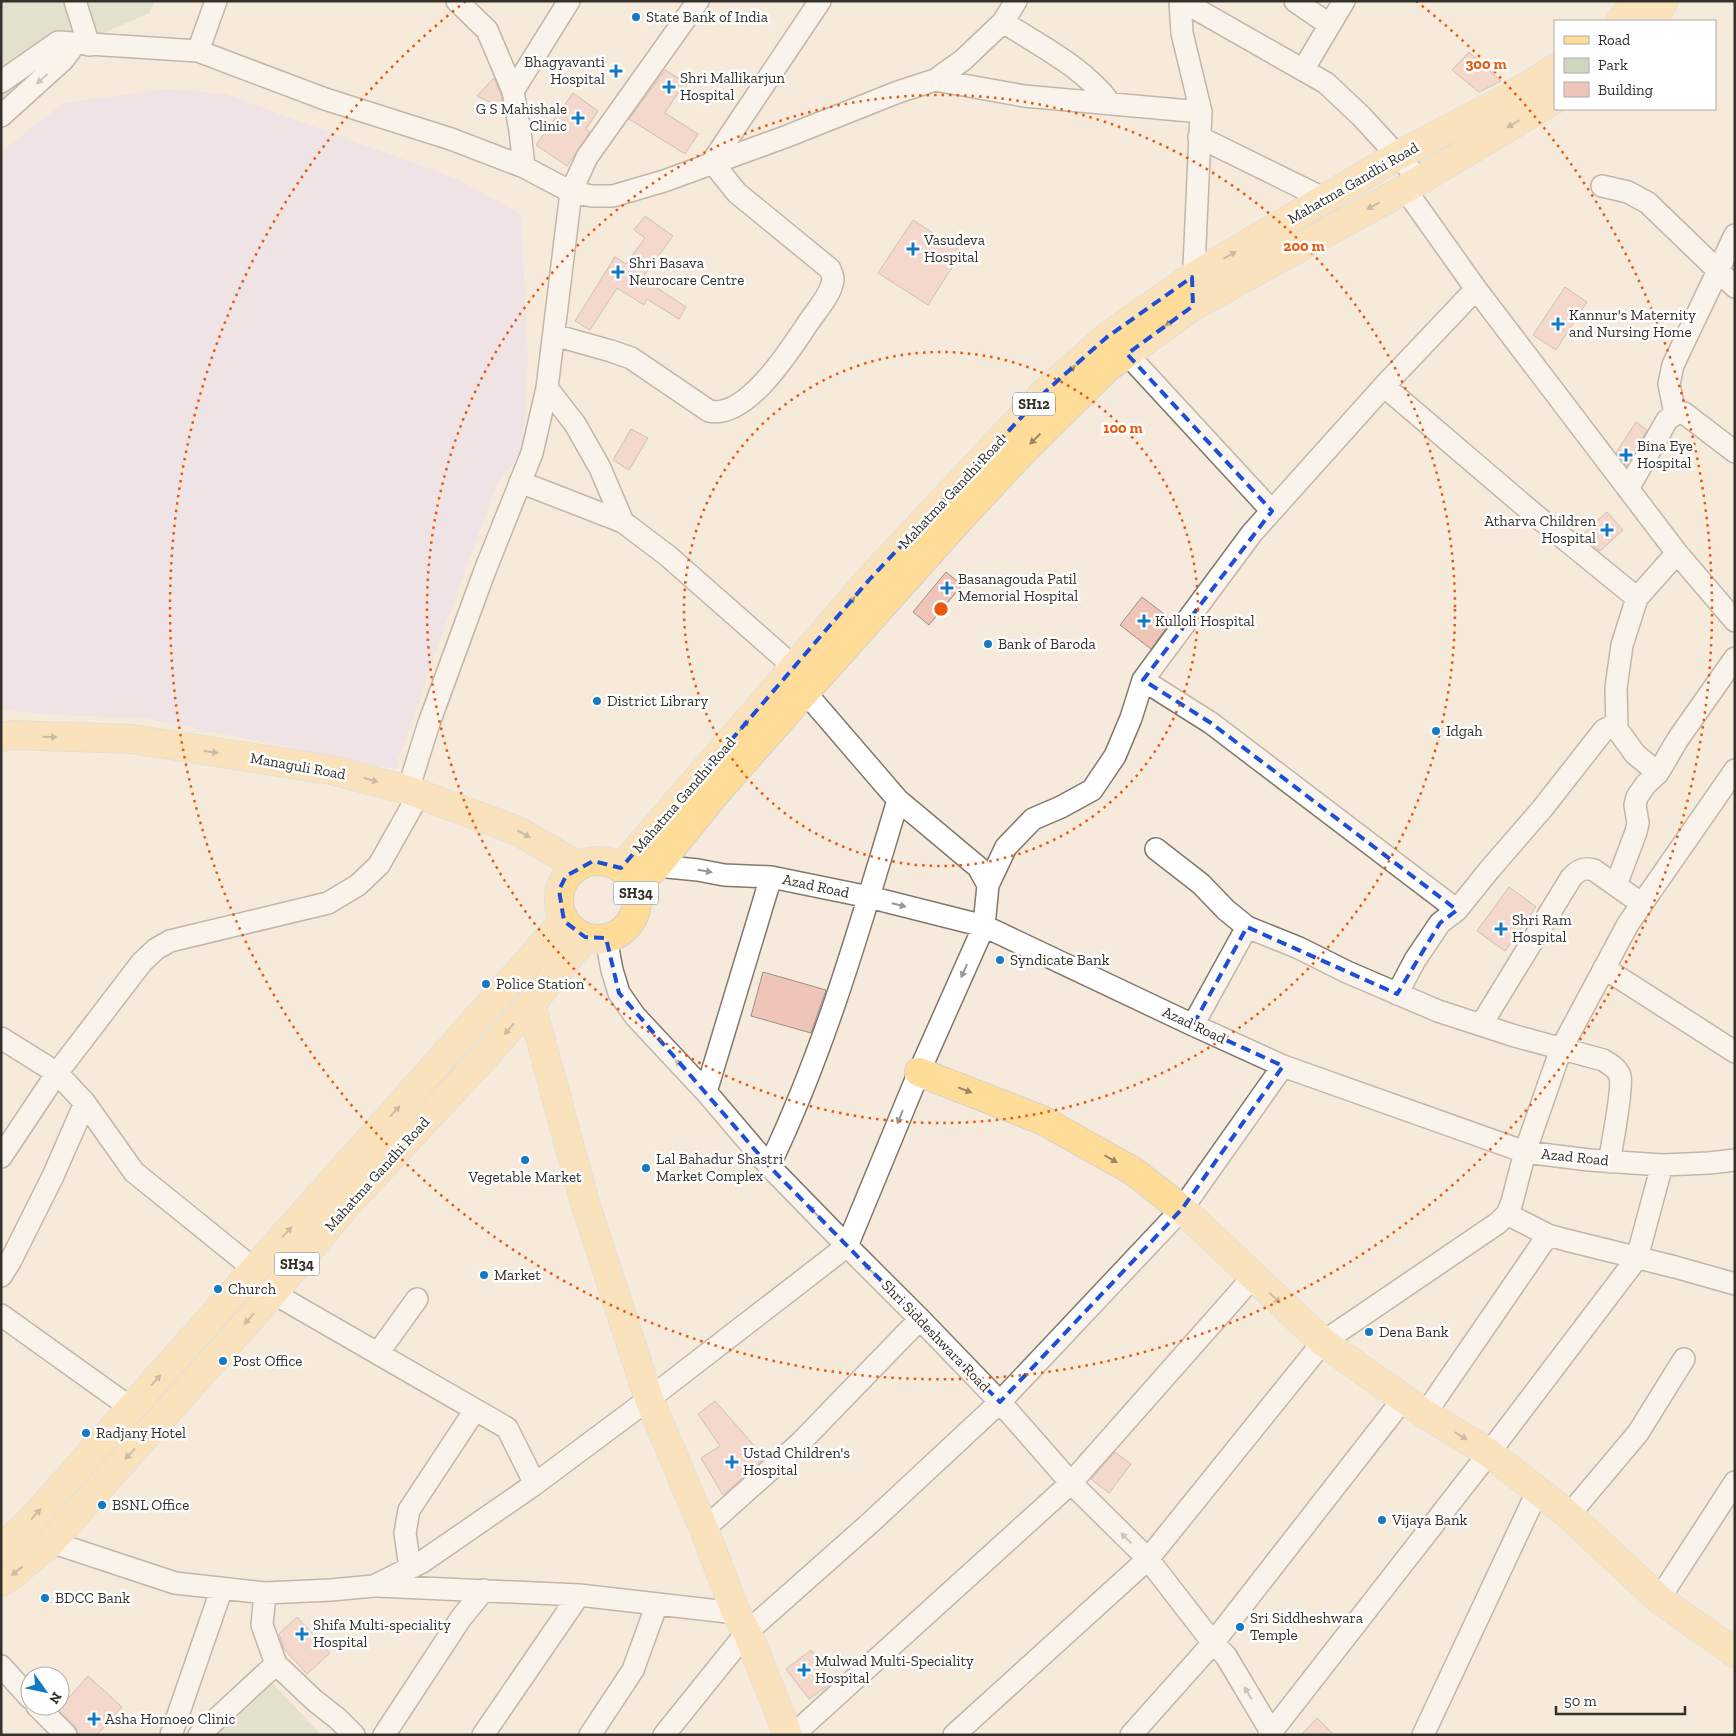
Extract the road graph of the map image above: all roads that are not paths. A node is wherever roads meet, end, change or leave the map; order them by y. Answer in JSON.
{"nodes":[{"id":1,"x":75,"y":1,"type":"edge"},
{"id":2,"x":216,"y":1,"type":"edge"},
{"id":3,"x":457,"y":1,"type":"edge"},
{"id":4,"x":569,"y":1,"type":"edge"},
{"id":5,"x":698,"y":1,"type":"edge"},
{"id":6,"x":820,"y":1,"type":"edge"},
{"id":7,"x":1016,"y":1,"type":"edge"},
{"id":8,"x":1181,"y":1,"type":"edge"},
{"id":9,"x":1295,"y":1,"type":"edge"},
{"id":10,"x":1344,"y":1,"type":"edge"},
{"id":11,"x":1638,"y":1,"type":"edge"},
{"id":12,"x":1664,"y":1,"type":"edge"},
{"id":13,"x":1621,"y":20,"type":"edge"},
{"id":14,"x":1653,"y":20,"type":"edge"},
{"id":15,"x":1003,"y":22,"type":"junction"},
{"id":16,"x":1330,"y":25,"type":"junction"},
{"id":17,"x":82,"y":45,"type":"junction"},
{"id":18,"x":198,"y":52,"type":"junction"},
{"id":19,"x":1554,"y":69,"type":"edge"},
{"id":20,"x":1303,"y":70,"type":"junction"},
{"id":21,"x":934,"y":80,"type":"junction"},
{"id":22,"x":1,"y":82,"type":"edge"},
{"id":23,"x":513,"y":91,"type":"junction"},
{"id":24,"x":1554,"y":100,"type":"edge"},
{"id":25,"x":1110,"y":103,"type":"junction"},
{"id":26,"x":1201,"y":112,"type":"junction"},
{"id":27,"x":1,"y":116,"type":"edge"},
{"id":28,"x":1199,"y":137,"type":"junction"},
{"id":29,"x":1397,"y":156,"type":"junction"},
{"id":30,"x":712,"y":162,"type":"junction"},
{"id":31,"x":524,"y":167,"type":"junction"},
{"id":32,"x":1412,"y":184,"type":"junction"},
{"id":33,"x":1602,"y":186,"type":"dead end"},
{"id":34,"x":571,"y":192,"type":"junction"},
{"id":35,"x":1325,"y":199,"type":"junction"},
{"id":36,"x":1735,"y":235,"type":"edge"},
{"id":37,"x":1717,"y":272,"type":"junction"},
{"id":38,"x":1192,"y":277,"type":"junction"},
{"id":39,"x":1735,"y":287,"type":"edge"},
{"id":40,"x":1476,"y":289,"type":"junction"},
{"id":41,"x":1193,"y":306,"type":"junction"},
{"id":42,"x":554,"y":335,"type":"junction"},
{"id":43,"x":1127,"y":354,"type":"junction"},
{"id":44,"x":1384,"y":386,"type":"junction"},
{"id":45,"x":547,"y":388,"type":"junction"},
{"id":46,"x":1675,"y":414,"type":"junction"},
{"id":47,"x":1735,"y":452,"type":"edge"},
{"id":48,"x":520,"y":482,"type":"junction"},
{"id":49,"x":1628,"y":489,"type":"junction"},
{"id":50,"x":1272,"y":511,"type":"junction"},
{"id":51,"x":623,"y":522,"type":"junction"},
{"id":52,"x":1677,"y":553,"type":"junction"},
{"id":53,"x":1638,"y":598,"type":"junction"},
{"id":54,"x":1735,"y":621,"type":"edge"},
{"id":55,"x":1735,"y":658,"type":"edge"},
{"id":56,"x":799,"y":679,"type":"junction"},
{"id":57,"x":1143,"y":680,"type":"junction"},
{"id":58,"x":1617,"y":723,"type":"junction"},
{"id":59,"x":1,"y":737,"type":"edge"},
{"id":60,"x":1735,"y":770,"type":"edge"},
{"id":61,"x":1658,"y":773,"type":"junction"},
{"id":62,"x":413,"y":792,"type":"junction"},
{"id":63,"x":898,"y":800,"type":"junction"},
{"id":64,"x":1156,"y":849,"type":"dead end"},
{"id":65,"x":578,"y":866,"type":"junction"},
{"id":66,"x":657,"y":866,"type":"junction"},
{"id":67,"x":771,"y":877,"type":"junction"},
{"id":68,"x":628,"y":878,"type":"junction"},
{"id":69,"x":1616,"y":885,"type":"junction"},
{"id":70,"x":988,"y":886,"type":"junction"},
{"id":71,"x":869,"y":898,"type":"junction"},
{"id":72,"x":1642,"y":904,"type":"junction"},
{"id":73,"x":1457,"y":910,"type":"junction"},
{"id":74,"x":984,"y":926,"type":"junction"},
{"id":75,"x":1247,"y":927,"type":"junction"},
{"id":76,"x":585,"y":932,"type":"junction"},
{"id":77,"x":1604,"y":968,"type":"junction"},
{"id":78,"x":1397,"y":994,"type":"junction"},
{"id":79,"x":531,"y":1004,"type":"junction"},
{"id":80,"x":1481,"y":1025,"type":"junction"},
{"id":81,"x":1193,"y":1026,"type":"junction"},
{"id":82,"x":1,"y":1038,"type":"edge"},
{"id":83,"x":1561,"y":1048,"type":"junction"},
{"id":84,"x":1735,"y":1052,"type":"edge"},
{"id":85,"x":1284,"y":1066,"type":"junction"},
{"id":86,"x":919,"y":1072,"type":"junction"},
{"id":87,"x":56,"y":1074,"type":"junction"},
{"id":88,"x":706,"y":1092,"type":"junction"},
{"id":89,"x":85,"y":1102,"type":"junction"},
{"id":90,"x":1525,"y":1152,"type":"junction"},
{"id":91,"x":1,"y":1157,"type":"edge"},
{"id":92,"x":1735,"y":1160,"type":"edge"},
{"id":93,"x":1609,"y":1162,"type":"junction"},
{"id":94,"x":1662,"y":1165,"type":"junction"},
{"id":95,"x":769,"y":1166,"type":"junction"},
{"id":96,"x":1182,"y":1209,"type":"junction"},
{"id":97,"x":1507,"y":1214,"type":"junction"},
{"id":98,"x":1548,"y":1234,"type":"junction"},
{"id":99,"x":846,"y":1246,"type":"junction"},
{"id":100,"x":1637,"y":1258,"type":"junction"},
{"id":101,"x":254,"y":1269,"type":"junction"},
{"id":102,"x":1,"y":1276,"type":"edge"},
{"id":103,"x":1253,"y":1277,"type":"junction"},
{"id":104,"x":1735,"y":1284,"type":"edge"},
{"id":105,"x":273,"y":1293,"type":"junction"},
{"id":106,"x":416,"y":1299,"type":"dead end"},
{"id":107,"x":1,"y":1315,"type":"edge"},
{"id":108,"x":920,"y":1319,"type":"junction"},
{"id":109,"x":1323,"y":1342,"type":"junction"},
{"id":110,"x":378,"y":1353,"type":"junction"},
{"id":111,"x":1684,"y":1359,"type":"dead end"},
{"id":112,"x":649,"y":1399,"type":"junction"},
{"id":113,"x":1000,"y":1402,"type":"junction"},
{"id":114,"x":1414,"y":1406,"type":"junction"},
{"id":115,"x":131,"y":1408,"type":"junction"},
{"id":116,"x":475,"y":1410,"type":"junction"},
{"id":117,"x":1489,"y":1453,"type":"junction"},
{"id":118,"x":1735,"y":1482,"type":"edge"},
{"id":119,"x":1071,"y":1483,"type":"junction"},
{"id":120,"x":535,"y":1484,"type":"junction"},
{"id":121,"x":1538,"y":1490,"type":"junction"},
{"id":122,"x":1569,"y":1515,"type":"junction"},
{"id":123,"x":704,"y":1529,"type":"junction"},
{"id":124,"x":52,"y":1542,"type":"junction"},
{"id":125,"x":1,"y":1548,"type":"edge"},
{"id":126,"x":1148,"y":1559,"type":"junction"},
{"id":127,"x":410,"y":1568,"type":"junction"},
{"id":128,"x":1,"y":1582,"type":"edge"},
{"id":129,"x":374,"y":1586,"type":"junction"},
{"id":130,"x":222,"y":1588,"type":"junction"},
{"id":131,"x":484,"y":1590,"type":"junction"},
{"id":132,"x":265,"y":1593,"type":"junction"},
{"id":133,"x":579,"y":1594,"type":"junction"},
{"id":134,"x":1658,"y":1599,"type":"junction"},
{"id":135,"x":657,"y":1604,"type":"junction"},
{"id":136,"x":742,"y":1623,"type":"junction"},
{"id":137,"x":1213,"y":1643,"type":"junction"},
{"id":138,"x":1735,"y":1653,"type":"edge"},
{"id":139,"x":276,"y":1664,"type":"junction"},
{"id":140,"x":1,"y":1666,"type":"edge"},
{"id":141,"x":20,"y":1687,"type":"edge"},
{"id":142,"x":48,"y":1716,"type":"edge"},
{"id":143,"x":959,"y":1733,"type":"edge"},
{"id":144,"x":1271,"y":1734,"type":"edge"},
{"id":145,"x":66,"y":1735,"type":"edge"},
{"id":146,"x":170,"y":1735,"type":"edge"},
{"id":147,"x":199,"y":1735,"type":"edge"},
{"id":148,"x":354,"y":1735,"type":"edge"},
{"id":149,"x":384,"y":1735,"type":"edge"},
{"id":150,"x":483,"y":1735,"type":"edge"},
{"id":151,"x":590,"y":1735,"type":"edge"},
{"id":152,"x":664,"y":1735,"type":"edge"},
{"id":153,"x":788,"y":1735,"type":"edge"},
{"id":154,"x":794,"y":1735,"type":"edge"},
{"id":155,"x":1131,"y":1735,"type":"edge"},
{"id":156,"x":1422,"y":1735,"type":"edge"}],
"edges":[{"from":1,"to":17,"type":"street"},
{"from":2,"to":18,"type":"street"},
{"from":3,"to":23,"type":"street"},
{"from":4,"to":23,"type":"street"},
{"from":5,"to":34,"type":"street"},
{"from":6,"to":30,"type":"street"},
{"from":7,"to":15,"type":"street"},
{"from":8,"to":20,"type":"street"},
{"from":8,"to":26,"type":"street"},
{"from":9,"to":16,"type":"street"},
{"from":10,"to":16,"type":"street"},
{"from":11,"to":13,"type":"main road"},
{"from":12,"to":14,"type":"main road"},
{"from":15,"to":21,"type":"street"},
{"from":15,"to":25,"type":"street"},
{"from":16,"to":20,"type":"street"},
{"from":17,"to":18,"type":"street"},
{"from":17,"to":22,"type":"street"},
{"from":17,"to":27,"type":"street","one_way":true},
{"from":18,"to":31,"type":"street"},
{"from":19,"to":29,"type":"main road","name":"Mahatma Gandhi Road","number":"SH12"},
{"from":20,"to":29,"type":"street"},
{"from":21,"to":25,"type":"street"},
{"from":21,"to":30,"type":"street"},
{"from":23,"to":31,"type":"street"},
{"from":24,"to":32,"type":"main road","name":"Mahatma Gandhi Road","number":"SH12","one_way":true},
{"from":25,"to":26,"type":"street"},
{"from":26,"to":28,"type":"street"},
{"from":28,"to":35,"type":"street"},
{"from":28,"to":38,"type":"street"},
{"from":29,"to":32,"type":"street"},
{"from":29,"to":35,"type":"main road","name":"Mahatma Gandhi Road","number":"SH12"},
{"from":30,"to":34,"type":"street"},
{"from":30,"to":42,"type":"street"},
{"from":31,"to":34,"type":"street"},
{"from":32,"to":40,"type":"street"},
{"from":32,"to":41,"type":"main road","name":"Mahatma Gandhi Road","number":"SH12","one_way":true},
{"from":33,"to":37,"type":"street"},
{"from":34,"to":42,"type":"street"},
{"from":38,"to":35,"type":"main road","name":"Mahatma Gandhi Road","number":"SH12","one_way":true},
{"from":36,"to":37,"type":"street"},
{"from":37,"to":39,"type":"street"},
{"from":37,"to":46,"type":"street"},
{"from":38,"to":41,"type":"street"},
{"from":56,"to":38,"type":"main road","name":"Mahatma Gandhi Road","number":"SH12","one_way":true},
{"from":40,"to":44,"type":"street"},
{"from":40,"to":49,"type":"street"},
{"from":41,"to":43,"type":"main road","name":"Mahatma Gandhi Road","number":"SH12","one_way":true},
{"from":42,"to":45,"type":"street"},
{"from":43,"to":50,"type":"street"},
{"from":43,"to":56,"type":"main road","name":"Mahatma Gandhi Road","number":"SH12","one_way":true},
{"from":44,"to":50,"type":"street"},
{"from":44,"to":53,"type":"street"},
{"from":45,"to":48,"type":"street"},
{"from":45,"to":51,"type":"street"},
{"from":46,"to":47,"type":"street"},
{"from":46,"to":49,"type":"street"},
{"from":48,"to":51,"type":"street"},
{"from":48,"to":62,"type":"street"},
{"from":49,"to":52,"type":"street"},
{"from":50,"to":57,"type":"street"},
{"from":51,"to":56,"type":"street"},
{"from":52,"to":53,"type":"street"},
{"from":52,"to":54,"type":"street"},
{"from":53,"to":58,"type":"street"},
{"from":55,"to":61,"type":"street"},
{"from":56,"to":63,"type":"street"},
{"from":56,"to":66,"type":"main road","name":"Mahatma Gandhi Road","number":"SH12"},
{"from":68,"to":56,"type":"main road","name":"Mahatma Gandhi Road","number":"SH12","one_way":true},
{"from":57,"to":70,"type":"street"},
{"from":57,"to":73,"type":"street"},
{"from":58,"to":61,"type":"street"},
{"from":58,"to":73,"type":"street"},
{"from":59,"to":62,"type":"main road","name":"Managuli Road","one_way":true},
{"from":60,"to":72,"type":"street"},
{"from":61,"to":69,"type":"street"},
{"from":62,"to":65,"type":"main road","name":"Managuli Road","one_way":true},
{"from":62,"to":87,"type":"street"},
{"from":63,"to":70,"type":"street"},
{"from":63,"to":71,"type":"street"},
{"from":64,"to":75,"type":"street"},
{"from":65,"to":68,"type":"main road","number":"SH34"},
{"from":65,"to":76,"type":"main road"},
{"from":66,"to":67,"type":"street","name":"Azad Road","one_way":true},
{"from":66,"to":68,"type":"main road","name":"Mahatma Gandhi Road","number":"SH12"},
{"from":67,"to":71,"type":"street","name":"Azad Road"},
{"from":67,"to":88,"type":"street"},
{"from":68,"to":76,"type":"main road","number":"SH34"},
{"from":69,"to":72,"type":"street"},
{"from":69,"to":80,"type":"street"},
{"from":70,"to":74,"type":"street"},
{"from":71,"to":74,"type":"street","name":"Azad Road","one_way":true},
{"from":71,"to":95,"type":"street"},
{"from":72,"to":77,"type":"street"},
{"from":73,"to":78,"type":"street"},
{"from":74,"to":81,"type":"street","name":"Azad Road"},
{"from":74,"to":86,"type":"street","one_way":true},
{"from":75,"to":78,"type":"street"},
{"from":75,"to":81,"type":"street"},
{"from":76,"to":79,"type":"main road","name":"Mahatma Gandhi Road","number":"SH34"},
{"from":88,"to":76,"type":"street","name":"Shri Siddeshwara Road","one_way":true},
{"from":101,"to":76,"type":"main road","name":"Mahatma Gandhi Road","number":"SH34","one_way":true},
{"from":77,"to":83,"type":"street"},
{"from":77,"to":84,"type":"street"},
{"from":78,"to":80,"type":"street"},
{"from":79,"to":105,"type":"main road","name":"Mahatma Gandhi Road","number":"SH34","one_way":true},
{"from":79,"to":112,"type":"main road"},
{"from":80,"to":83,"type":"street"},
{"from":81,"to":85,"type":"street","name":"Azad Road"},
{"from":82,"to":87,"type":"street"},
{"from":83,"to":90,"type":"street"},
{"from":83,"to":93,"type":"street"},
{"from":85,"to":90,"type":"street","name":"Azad Road"},
{"from":85,"to":96,"type":"street"},
{"from":86,"to":96,"type":"main road","one_way":true},
{"from":86,"to":99,"type":"street","one_way":true},
{"from":87,"to":89,"type":"street"},
{"from":87,"to":91,"type":"street"},
{"from":88,"to":95,"type":"street","name":"Shri Siddeshwara Road"},
{"from":89,"to":101,"type":"street"},
{"from":89,"to":102,"type":"street"},
{"from":90,"to":93,"type":"street","name":"Azad Road"},
{"from":90,"to":97,"type":"street"},
{"from":92,"to":94,"type":"street","name":"Azad Road"},
{"from":93,"to":94,"type":"street","name":"Azad Road"},
{"from":94,"to":100,"type":"street"},
{"from":99,"to":95,"type":"street","name":"Shri Siddeshwara Road","one_way":true},
{"from":96,"to":103,"type":"main road"},
{"from":96,"to":113,"type":"street"},
{"from":97,"to":98,"type":"street"},
{"from":97,"to":109,"type":"street"},
{"from":98,"to":100,"type":"street"},
{"from":98,"to":114,"type":"street"},
{"from":108,"to":99,"type":"street","name":"Shri Siddeshwara Road","one_way":true},
{"from":99,"to":112,"type":"street"},
{"from":100,"to":104,"type":"street"},
{"from":100,"to":117,"type":"street"},
{"from":115,"to":101,"type":"main road","name":"Mahatma Gandhi Road","number":"SH34","one_way":true},
{"from":103,"to":109,"type":"main road","one_way":true},
{"from":103,"to":119,"type":"street"},
{"from":105,"to":110,"type":"street"},
{"from":105,"to":124,"type":"main road","name":"Mahatma Gandhi Road","number":"SH34","one_way":true},
{"from":106,"to":110,"type":"street"},
{"from":107,"to":115,"type":"street"},
{"from":108,"to":113,"type":"street","name":"Shri Siddeshwara Road"},
{"from":108,"to":123,"type":"street"},
{"from":109,"to":114,"type":"main road"},
{"from":109,"to":126,"type":"street"},
{"from":110,"to":116,"type":"street"},
{"from":111,"to":122,"type":"street"},
{"from":112,"to":120,"type":"street"},
{"from":112,"to":123,"type":"main road"},
{"from":113,"to":119,"type":"street","name":"Shri Siddeshwara Road"},
{"from":113,"to":136,"type":"street"},
{"from":114,"to":117,"type":"main road","one_way":true},
{"from":114,"to":137,"type":"street"},
{"from":125,"to":115,"type":"main road","name":"Mahatma Gandhi Road","number":"SH34","one_way":true},
{"from":116,"to":120,"type":"street"},
{"from":116,"to":127,"type":"street"},
{"from":117,"to":121,"type":"main road"},
{"from":117,"to":144,"type":"street"},
{"from":118,"to":134,"type":"street"},
{"from":126,"to":119,"type":"street","name":"Shri Siddeshwara Road","one_way":true},
{"from":119,"to":154,"type":"street"},
{"from":120,"to":127,"type":"street"},
{"from":121,"to":122,"type":"main road"},
{"from":121,"to":156,"type":"street"},
{"from":122,"to":134,"type":"main road"},
{"from":123,"to":136,"type":"main road"},
{"from":124,"to":128,"type":"main road","name":"Mahatma Gandhi Road","number":"SH34","one_way":true},
{"from":124,"to":130,"type":"street"},
{"from":126,"to":137,"type":"street","name":"Shri Siddeshwara Road"},
{"from":126,"to":143,"type":"street"},
{"from":127,"to":129,"type":"street"},
{"from":129,"to":131,"type":"street"},
{"from":129,"to":132,"type":"street"},
{"from":130,"to":132,"type":"street"},
{"from":130,"to":146,"type":"street"},
{"from":131,"to":133,"type":"street"},
{"from":131,"to":149,"type":"street"},
{"from":132,"to":139,"type":"street"},
{"from":133,"to":135,"type":"street"},
{"from":133,"to":150,"type":"street"},
{"from":134,"to":138,"type":"main road"},
{"from":135,"to":136,"type":"street"},
{"from":135,"to":151,"type":"street"},
{"from":136,"to":152,"type":"street"},
{"from":136,"to":153,"type":"main road"},
{"from":144,"to":137,"type":"street","name":"Shri Siddeshwara Road","one_way":true},
{"from":137,"to":155,"type":"street"},
{"from":139,"to":147,"type":"street"},
{"from":139,"to":148,"type":"street"},
{"from":140,"to":141,"type":"street"},
{"from":142,"to":145,"type":"street"}]}
